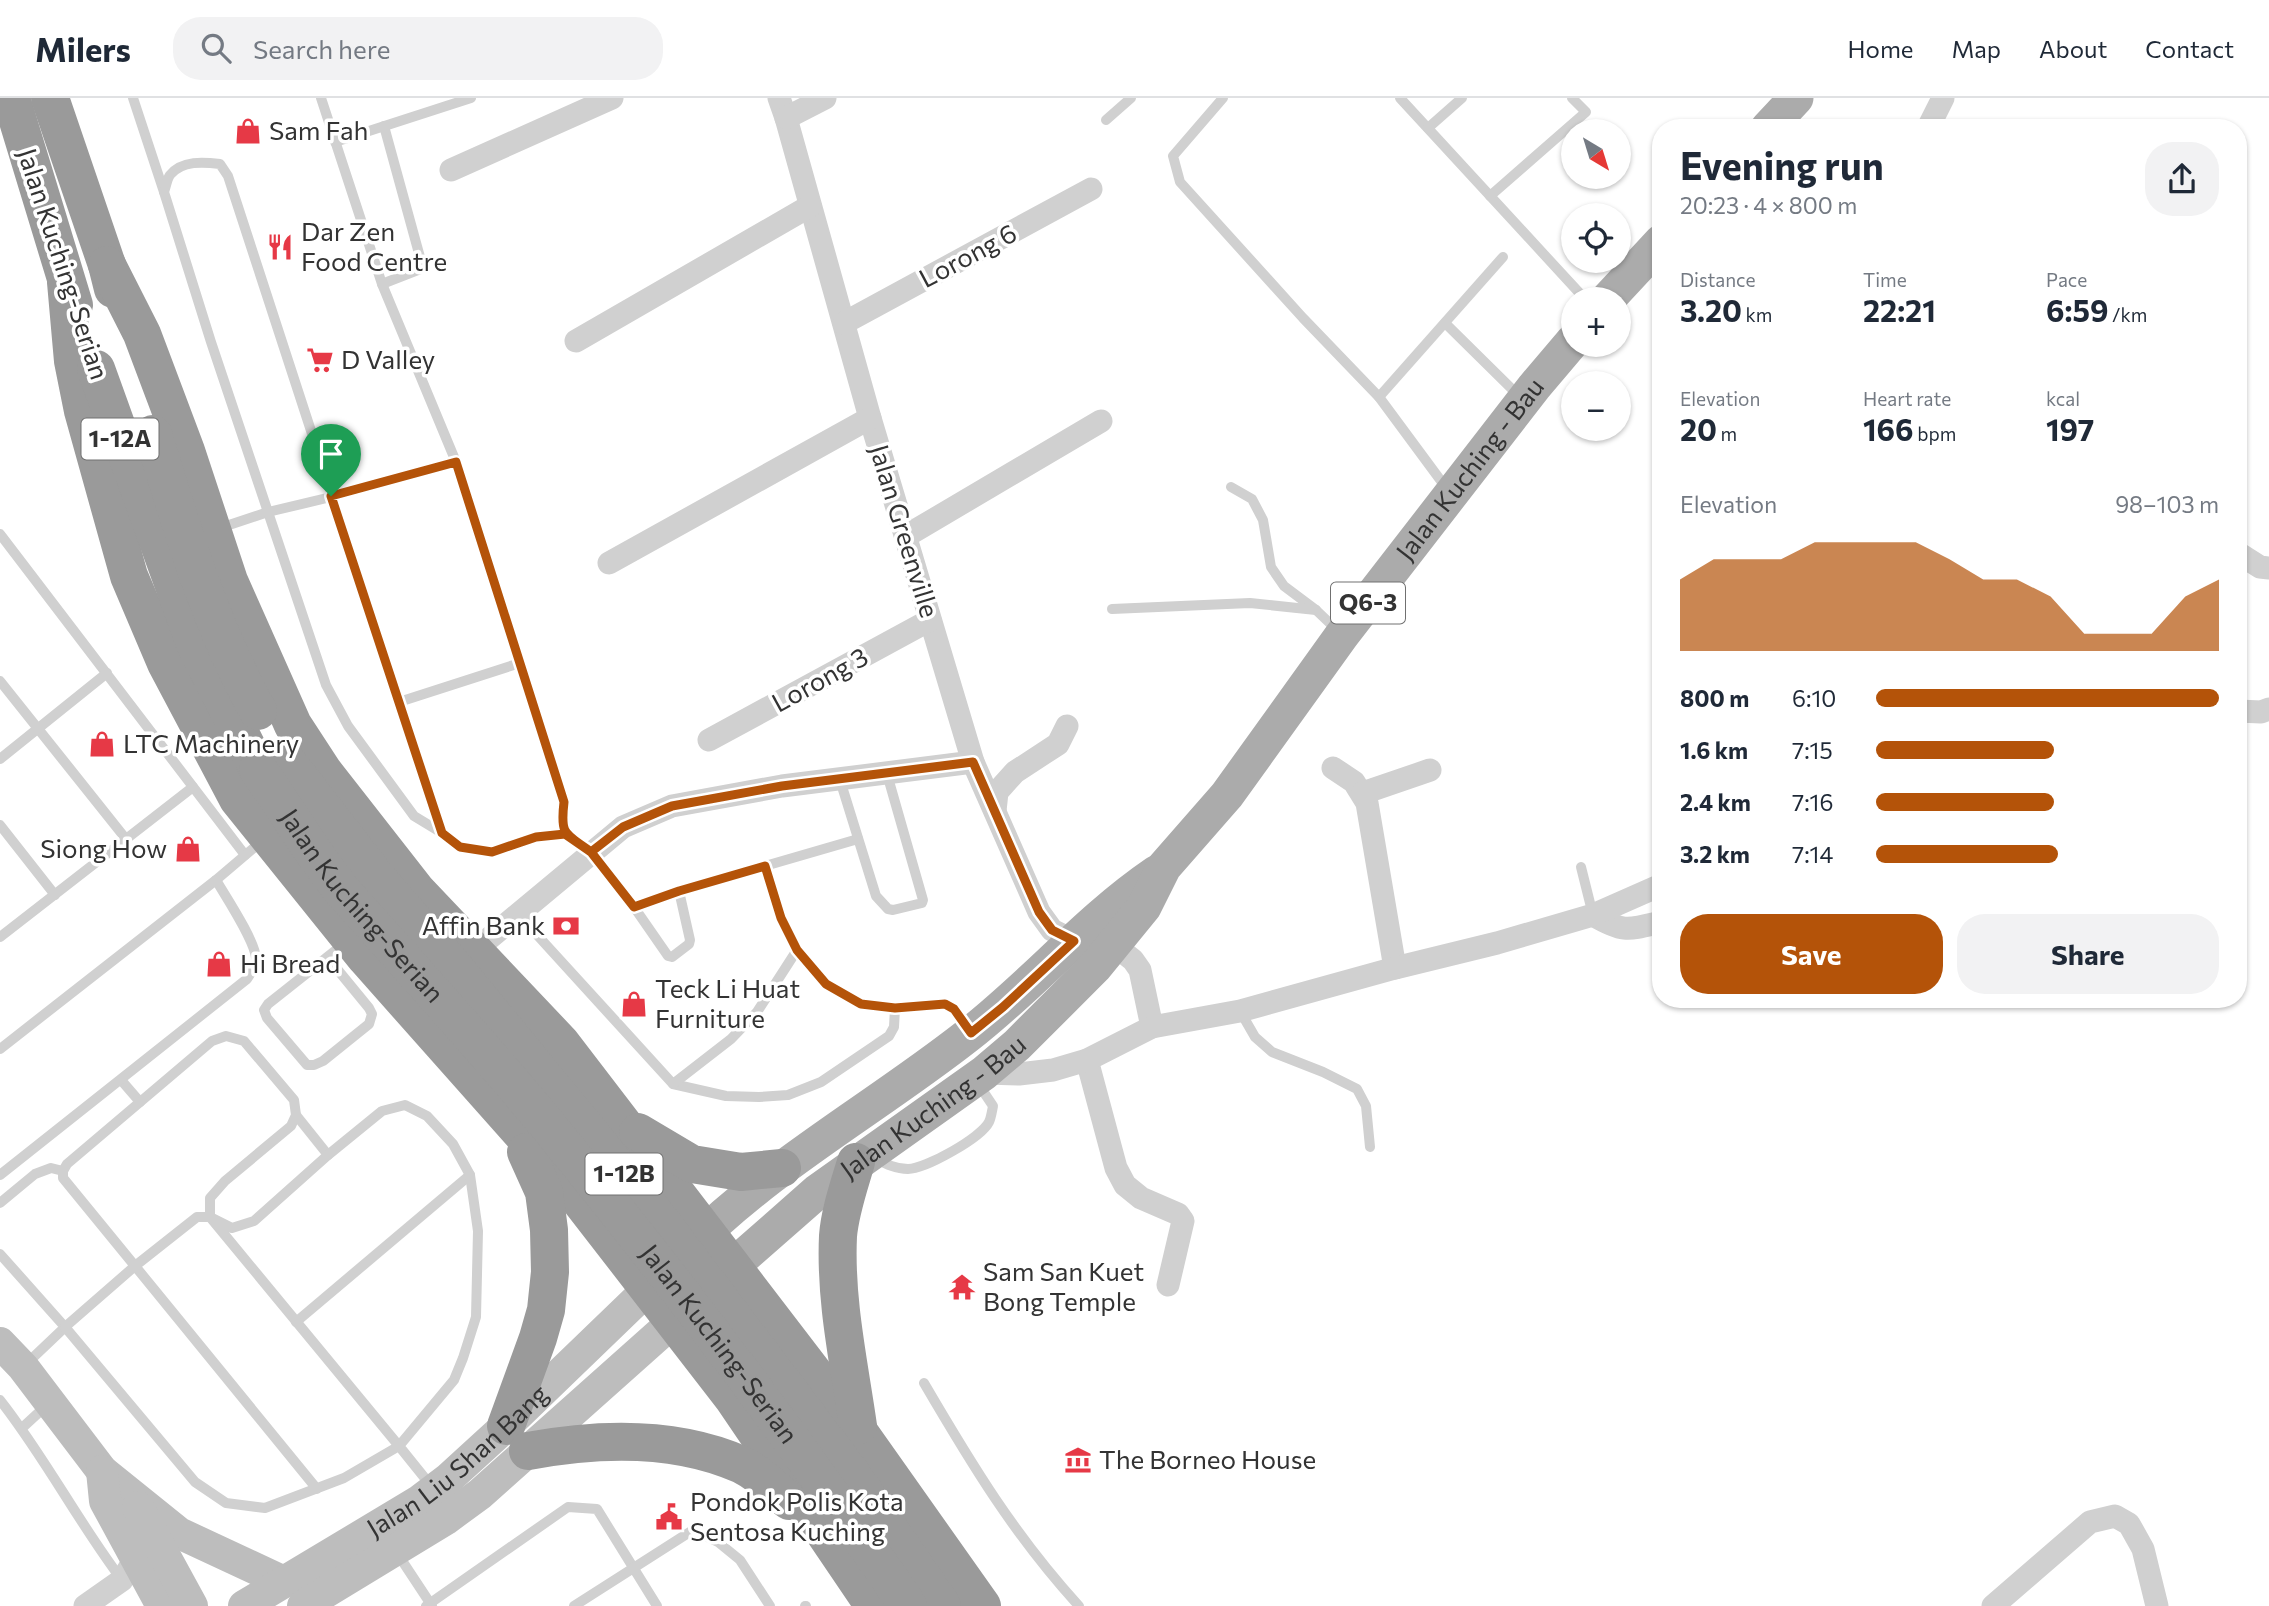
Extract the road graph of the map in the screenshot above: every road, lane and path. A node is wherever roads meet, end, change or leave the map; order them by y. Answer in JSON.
{"nodes":[{"id":1,"x":11,"y":98,"type":"edge"},
{"id":2,"x":50,"y":98,"type":"edge"},
{"id":3,"x":133,"y":98,"type":"edge"},
{"id":4,"x":321,"y":98,"type":"edge"},
{"id":5,"x":471,"y":98,"type":"edge"},
{"id":6,"x":612,"y":98,"type":"edge"},
{"id":7,"x":825,"y":98,"type":"edge"},
{"id":8,"x":1130,"y":98,"type":"edge"},
{"id":9,"x":1223,"y":98,"type":"edge"},
{"id":10,"x":1400,"y":98,"type":"edge"},
{"id":11,"x":1462,"y":98,"type":"edge"},
{"id":12,"x":1572,"y":98,"type":"edge"},
{"id":13,"x":1796,"y":98,"type":"edge"},
{"id":14,"x":1943,"y":98,"type":"edge"},
{"id":15,"x":782,"y":108,"type":"edge"},
{"id":16,"x":1776,"y":119,"type":"edge"},
{"id":17,"x":1932,"y":119,"type":"edge"},
{"id":18,"x":1106,"y":120,"type":"dead end"},
{"id":19,"x":384,"y":126,"type":"junction"},
{"id":20,"x":1428,"y":128,"type":"junction"},
{"id":21,"x":335,"y":142,"type":"junction"},
{"id":22,"x":452,"y":170,"type":"dead end"},
{"id":23,"x":1091,"y":189,"type":"dead end"},
{"id":24,"x":164,"y":192,"type":"junction"},
{"id":25,"x":1490,"y":196,"type":"junction"},
{"id":26,"x":810,"y":206,"type":"junction"},
{"id":27,"x":1652,"y":252,"type":"edge"},
{"id":28,"x":1503,"y":257,"type":"dead end"},
{"id":29,"x":107,"y":265,"type":"junction"},
{"id":30,"x":66,"y":282,"type":"junction"},
{"id":31,"x":382,"y":284,"type":"junction"},
{"id":32,"x":1573,"y":287,"type":"edge"},
{"id":33,"x":1619,"y":287,"type":"edge"},
{"id":34,"x":844,"y":323,"type":"junction"},
{"id":35,"x":1445,"y":323,"type":"junction"},
{"id":36,"x":576,"y":341,"type":"dead end"},
{"id":37,"x":1561,"y":356,"type":"edge"},
{"id":38,"x":1379,"y":397,"type":"junction"},
{"id":39,"x":1524,"y":401,"type":"junction"},
{"id":40,"x":870,"y":418,"type":"junction"},
{"id":41,"x":1101,"y":421,"type":"dead end"},
{"id":42,"x":456,"y":462,"type":"junction"},
{"id":43,"x":1231,"y":487,"type":"dead end"},
{"id":44,"x":1451,"y":494,"type":"junction"},
{"id":45,"x":331,"y":496,"type":"junction"},
{"id":46,"x":268,"y":512,"type":"junction"},
{"id":47,"x":214,"y":530,"type":"junction"},
{"id":48,"x":0,"y":534,"type":"edge"},
{"id":49,"x":906,"y":536,"type":"junction"},
{"id":50,"x":2247,"y":559,"type":"edge"},
{"id":51,"x":609,"y":563,"type":"dead end"},
{"id":52,"x":2269,"y":568,"type":"edge"},
{"id":53,"x":1112,"y":609,"type":"dead end"},
{"id":54,"x":1316,"y":610,"type":"junction"},
{"id":55,"x":930,"y":620,"type":"junction"},
{"id":56,"x":1342,"y":635,"type":"junction"},
{"id":57,"x":520,"y":663,"type":"junction"},
{"id":58,"x":107,"y":673,"type":"junction"},
{"id":59,"x":0,"y":681,"type":"edge"},
{"id":60,"x":398,"y":702,"type":"junction"},
{"id":61,"x":2269,"y":709,"type":"edge"},
{"id":62,"x":2247,"y":711,"type":"edge"},
{"id":63,"x":1067,"y":726,"type":"dead end"},
{"id":64,"x":38,"y":728,"type":"junction"},
{"id":65,"x":709,"y":740,"type":"dead end"},
{"id":66,"x":0,"y":759,"type":"edge"},
{"id":67,"x":973,"y":762,"type":"junction"},
{"id":68,"x":272,"y":764,"type":"junction"},
{"id":69,"x":1334,"y":768,"type":"dead end"},
{"id":70,"x":1430,"y":770,"type":"dead end"},
{"id":71,"x":887,"y":774,"type":"junction"},
{"id":72,"x":840,"y":780,"type":"junction"},
{"id":73,"x":193,"y":787,"type":"junction"},
{"id":74,"x":1363,"y":793,"type":"junction"},
{"id":75,"x":995,"y":811,"type":"junction"},
{"id":76,"x":0,"y":825,"type":"edge"},
{"id":77,"x":442,"y":833,"type":"junction"},
{"id":78,"x":565,"y":834,"type":"junction"},
{"id":79,"x":126,"y":839,"type":"junction"},
{"id":80,"x":859,"y":839,"type":"junction"},
{"id":81,"x":256,"y":846,"type":"junction"},
{"id":82,"x":591,"y":852,"type":"junction"},
{"id":83,"x":765,"y":866,"type":"junction"},
{"id":84,"x":1164,"y":867,"type":"junction"},
{"id":85,"x":1581,"y":867,"type":"dead end"},
{"id":86,"x":216,"y":880,"type":"junction"},
{"id":87,"x":1652,"y":889,"type":"edge"},
{"id":88,"x":679,"y":891,"type":"junction"},
{"id":89,"x":55,"y":895,"type":"junction"},
{"id":90,"x":634,"y":907,"type":"junction"},
{"id":91,"x":518,"y":914,"type":"junction"},
{"id":92,"x":1593,"y":915,"type":"junction"},
{"id":93,"x":1652,"y":924,"type":"edge"},
{"id":94,"x":0,"y":937,"type":"edge"},
{"id":95,"x":1074,"y":941,"type":"junction"},
{"id":96,"x":1114,"y":945,"type":"junction"},
{"id":97,"x":339,"y":948,"type":"junction"},
{"id":98,"x":797,"y":950,"type":"junction"},
{"id":99,"x":474,"y":951,"type":"junction"},
{"id":100,"x":1395,"y":968,"type":"junction"},
{"id":101,"x":895,"y":1008,"type":"junction"},
{"id":102,"x":1240,"y":1012,"type":"junction"},
{"id":103,"x":1152,"y":1027,"type":"junction"},
{"id":104,"x":971,"y":1033,"type":"junction"},
{"id":105,"x":0,"y":1049,"type":"edge"},
{"id":106,"x":1087,"y":1060,"type":"junction"},
{"id":107,"x":976,"y":1078,"type":"junction"},
{"id":108,"x":121,"y":1080,"type":"junction"},
{"id":109,"x":673,"y":1084,"type":"junction"},
{"id":110,"x":140,"y":1102,"type":"junction"},
{"id":111,"x":296,"y":1115,"type":"junction"},
{"id":112,"x":508,"y":1119,"type":"junction"},
{"id":113,"x":621,"y":1122,"type":"junction"},
{"id":114,"x":1370,"y":1147,"type":"dead end"},
{"id":115,"x":328,"y":1155,"type":"junction"},
{"id":116,"x":865,"y":1156,"type":"junction"},
{"id":117,"x":782,"y":1168,"type":"junction"},
{"id":118,"x":63,"y":1171,"type":"junction"},
{"id":119,"x":0,"y":1175,"type":"edge"},
{"id":120,"x":470,"y":1175,"type":"junction"},
{"id":121,"x":0,"y":1203,"type":"edge"},
{"id":122,"x":210,"y":1217,"type":"junction"},
{"id":123,"x":705,"y":1231,"type":"junction"},
{"id":124,"x":0,"y":1254,"type":"edge"},
{"id":125,"x":135,"y":1266,"type":"junction"},
{"id":126,"x":731,"y":1266,"type":"junction"},
{"id":127,"x":1168,"y":1285,"type":"dead end"},
{"id":128,"x":649,"y":1289,"type":"junction"},
{"id":129,"x":674,"y":1321,"type":"junction"},
{"id":130,"x":296,"y":1322,"type":"junction"},
{"id":131,"x":65,"y":1327,"type":"junction"},
{"id":132,"x":0,"y":1345,"type":"edge"},
{"id":133,"x":23,"y":1367,"type":"junction"},
{"id":134,"x":924,"y":1383,"type":"dead end"},
{"id":135,"x":0,"y":1400,"type":"edge"},
{"id":136,"x":50,"y":1402,"type":"junction"},
{"id":137,"x":22,"y":1428,"type":"junction"},
{"id":138,"x":859,"y":1432,"type":"junction"},
{"id":139,"x":517,"y":1438,"type":"junction"},
{"id":140,"x":399,"y":1446,"type":"junction"},
{"id":141,"x":102,"y":1471,"type":"junction"},
{"id":142,"x":317,"y":1489,"type":"junction"},
{"id":143,"x":129,"y":1490,"type":"junction"},
{"id":144,"x":434,"y":1490,"type":"junction"},
{"id":145,"x":822,"y":1530,"type":"junction"},
{"id":146,"x":396,"y":1550,"type":"junction"},
{"id":147,"x":129,"y":1568,"type":"junction"},
{"id":148,"x":634,"y":1568,"type":"junction"},
{"id":149,"x":299,"y":1599,"type":"edge"},
{"id":150,"x":429,"y":1605,"type":"edge"},
{"id":151,"x":85,"y":1606,"type":"edge"},
{"id":152,"x":162,"y":1606,"type":"edge"},
{"id":153,"x":192,"y":1606,"type":"edge"},
{"id":154,"x":244,"y":1606,"type":"edge"},
{"id":155,"x":574,"y":1606,"type":"edge"},
{"id":156,"x":657,"y":1606,"type":"edge"},
{"id":157,"x":770,"y":1606,"type":"edge"},
{"id":158,"x":874,"y":1606,"type":"edge"},
{"id":159,"x":908,"y":1606,"type":"edge"},
{"id":160,"x":942,"y":1606,"type":"edge"},
{"id":161,"x":982,"y":1606,"type":"edge"},
{"id":162,"x":1079,"y":1606,"type":"edge"},
{"id":163,"x":1993,"y":1606,"type":"edge"},
{"id":164,"x":2157,"y":1606,"type":"edge"}],
"edges":[{"from":1,"to":30,"type":"highway","name":"Jalan Kuching-Serian","number":"1-12A"},
{"from":2,"to":29,"type":"highway","name":"Jalan Kuching-Serian","number":"1-12B"},
{"from":3,"to":24,"type":"lane"},
{"from":4,"to":21,"type":"lane"},
{"from":5,"to":19,"type":"lane"},
{"from":6,"to":22,"type":"street"},
{"from":7,"to":15,"type":"street"},
{"from":8,"to":18,"type":"lane"},
{"from":9,"to":38,"type":"lane"},
{"from":10,"to":20,"type":"lane"},
{"from":11,"to":20,"type":"lane"},
{"from":12,"to":25,"type":"lane"},
{"from":13,"to":16,"type":"main road"},
{"from":14,"to":17,"type":"street"},
{"from":15,"to":26,"type":"street","name":"Jalan Greenville"},
{"from":19,"to":21,"type":"lane"},
{"from":19,"to":31,"type":"lane"},
{"from":20,"to":25,"type":"lane"},
{"from":21,"to":31,"type":"lane"},
{"from":23,"to":34,"type":"street","name":"Lorong 6"},
{"from":24,"to":45,"type":"lane"},
{"from":24,"to":46,"type":"lane"},
{"from":25,"to":32,"type":"lane"},
{"from":26,"to":34,"type":"street","name":"Jalan Greenville"},
{"from":26,"to":36,"type":"street"},
{"from":27,"to":33,"type":"main road"},
{"from":28,"to":35,"type":"lane"},
{"from":29,"to":47,"type":"highway"},
{"from":29,"to":68,"type":"highway","name":"Jalan Kuching-Serian","number":"1-12B"},
{"from":30,"to":68,"type":"highway","name":"Jalan Kuching-Serian","number":"1-12A"},
{"from":30,"to":81,"type":"highway"},
{"from":31,"to":42,"type":"lane"},
{"from":34,"to":40,"type":"street","name":"Jalan Greenville"},
{"from":35,"to":38,"type":"lane"},
{"from":35,"to":39,"type":"lane"},
{"from":37,"to":39,"type":"main road","name":"Jalan Kuching - Bau","number":"Q6-3"},
{"from":38,"to":44,"type":"lane"},
{"from":39,"to":44,"type":"main road","name":"Jalan Kuching - Bau","number":"Q6-3"},
{"from":40,"to":49,"type":"street","name":"Jalan Greenville"},
{"from":40,"to":51,"type":"street"},
{"from":41,"to":49,"type":"street"},
{"from":42,"to":45,"type":"lane"},
{"from":42,"to":57,"type":"lane"},
{"from":43,"to":54,"type":"lane"},
{"from":44,"to":56,"type":"main road","name":"Jalan Kuching - Bau","number":"Q6-3"},
{"from":45,"to":46,"type":"lane"},
{"from":45,"to":60,"type":"lane"},
{"from":46,"to":47,"type":"lane"},
{"from":46,"to":77,"type":"lane"},
{"from":47,"to":99,"type":"highway"},
{"from":48,"to":58,"type":"lane"},
{"from":49,"to":55,"type":"street","name":"Jalan Greenville"},
{"from":50,"to":52,"type":"street"},
{"from":53,"to":54,"type":"lane"},
{"from":54,"to":56,"type":"lane"},
{"from":55,"to":65,"type":"street","name":"Lorong 3"},
{"from":55,"to":67,"type":"street","name":"Jalan Greenville"},
{"from":56,"to":84,"type":"main road","name":"Jalan Kuching - Bau","number":"Q6-3"},
{"from":57,"to":60,"type":"lane"},
{"from":57,"to":78,"type":"lane"},
{"from":58,"to":64,"type":"lane"},
{"from":58,"to":73,"type":"lane"},
{"from":59,"to":64,"type":"lane"},
{"from":60,"to":77,"type":"lane"},
{"from":61,"to":62,"type":"street"},
{"from":63,"to":75,"type":"street"},
{"from":64,"to":66,"type":"lane"},
{"from":64,"to":79,"type":"lane"},
{"from":67,"to":71,"type":"street"},
{"from":67,"to":75,"type":"street","name":"Jalan Greenville"},
{"from":68,"to":159,"type":"highway","name":"Jalan Kuching-Serian","number":"1-12A","bridge":true},
{"from":68,"to":160,"type":"highway","name":"Jalan Kuching-Serian","number":"1-12B","bridge":true},
{"from":69,"to":74,"type":"street"},
{"from":70,"to":74,"type":"street"},
{"from":71,"to":72,"type":"street"},
{"from":71,"to":80,"type":"lane"},
{"from":72,"to":80,"type":"lane"},
{"from":72,"to":82,"type":"street"},
{"from":73,"to":79,"type":"lane"},
{"from":73,"to":81,"type":"lane"},
{"from":74,"to":100,"type":"street"},
{"from":75,"to":95,"type":"street","name":"Jalan Greenville"},
{"from":76,"to":89,"type":"lane"},
{"from":77,"to":78,"type":"lane"},
{"from":78,"to":82,"type":"lane"},
{"from":79,"to":89,"type":"lane"},
{"from":80,"to":83,"type":"lane"},
{"from":81,"to":86,"type":"lane"},
{"from":81,"to":97,"type":"highway"},
{"from":82,"to":90,"type":"lane"},
{"from":82,"to":91,"type":"street"},
{"from":83,"to":88,"type":"lane"},
{"from":83,"to":98,"type":"lane"},
{"from":84,"to":95,"type":"main road","name":"Jalan Kuching - Bau"},
{"from":84,"to":96,"type":"main road","name":"Jalan Kuching - Bau"},
{"from":85,"to":92,"type":"lane"},
{"from":86,"to":105,"type":"lane"},
{"from":86,"to":108,"type":"lane"},
{"from":87,"to":92,"type":"street"},
{"from":88,"to":90,"type":"lane"},
{"from":88,"to":90,"type":"lane"},
{"from":89,"to":94,"type":"lane"},
{"from":91,"to":99,"type":"street"},
{"from":91,"to":109,"type":"lane"},
{"from":92,"to":93,"type":"street"},
{"from":92,"to":100,"type":"street"},
{"from":95,"to":104,"type":"main road","name":"Jalan Kuching - Bau"},
{"from":96,"to":103,"type":"street"},
{"from":96,"to":107,"type":"main road","name":"Jalan Kuching - Bau"},
{"from":97,"to":97,"type":"lane"},
{"from":97,"to":112,"type":"highway"},
{"from":98,"to":101,"type":"lane"},
{"from":98,"to":109,"type":"lane"},
{"from":99,"to":113,"type":"highway"},
{"from":100,"to":102,"type":"street"},
{"from":101,"to":104,"type":"lane"},
{"from":101,"to":109,"type":"lane"},
{"from":102,"to":103,"type":"street"},
{"from":102,"to":114,"type":"lane"},
{"from":103,"to":106,"type":"street"},
{"from":104,"to":117,"type":"main road","name":"Jalan Kuching - Bau"},
{"from":106,"to":107,"type":"street"},
{"from":106,"to":127,"type":"street"},
{"from":107,"to":116,"type":"main road","name":"Jalan Kuching - Bau"},
{"from":107,"to":116,"type":"lane"},
{"from":108,"to":110,"type":"lane"},
{"from":108,"to":119,"type":"lane"},
{"from":110,"to":111,"type":"lane"},
{"from":110,"to":118,"type":"lane"},
{"from":111,"to":115,"type":"lane"},
{"from":111,"to":122,"type":"lane"},
{"from":112,"to":128,"type":"highway"},
{"from":112,"to":139,"type":"highway"},
{"from":113,"to":117,"type":"highway"},
{"from":113,"to":123,"type":"highway"},
{"from":115,"to":120,"type":"lane"},
{"from":115,"to":122,"type":"lane"},
{"from":116,"to":126,"type":"main road","name":"Jalan Kuching - Bau"},
{"from":116,"to":138,"type":"highway"},
{"from":117,"to":123,"type":"main road","name":"Jalan Kuching - Bau"},
{"from":118,"to":121,"type":"lane"},
{"from":118,"to":125,"type":"lane"},
{"from":120,"to":130,"type":"lane"},
{"from":120,"to":140,"type":"lane"},
{"from":122,"to":125,"type":"lane"},
{"from":122,"to":130,"type":"lane"},
{"from":123,"to":126,"type":"highway"},
{"from":123,"to":128,"type":"main road","name":"Jalan Kuching - Bau"},
{"from":124,"to":131,"type":"lane"},
{"from":125,"to":131,"type":"lane"},
{"from":125,"to":142,"type":"lane"},
{"from":126,"to":129,"type":"main road","name":"Jalan Kuching - Bau"},
{"from":126,"to":138,"type":"highway"},
{"from":128,"to":129,"type":"highway"},
{"from":128,"to":139,"type":"main road","name":"Jalan Liu Shan Bang"},
{"from":129,"to":139,"type":"main road","name":"Jalan Liu Shan Bang"},
{"from":129,"to":145,"type":"highway"},
{"from":130,"to":140,"type":"lane"},
{"from":131,"to":133,"type":"lane"},
{"from":131,"to":142,"type":"lane"},
{"from":132,"to":133,"type":"main road"},
{"from":133,"to":136,"type":"main road"},
{"from":134,"to":162,"type":"lane"},
{"from":135,"to":137,"type":"lane"},
{"from":136,"to":137,"type":"lane"},
{"from":136,"to":141,"type":"main road"},
{"from":137,"to":147,"type":"lane"},
{"from":138,"to":161,"type":"highway"},
{"from":139,"to":144,"type":"main road","name":"Jalan Liu Shan Bang"},
{"from":139,"to":145,"type":"highway"},
{"from":139,"to":146,"type":"main road","name":"Jalan Liu Shan Bang"},
{"from":140,"to":142,"type":"lane"},
{"from":140,"to":144,"type":"lane"},
{"from":141,"to":143,"type":"main road"},
{"from":141,"to":147,"type":"main road"},
{"from":143,"to":149,"type":"main road"},
{"from":143,"to":153,"type":"main road"},
{"from":144,"to":149,"type":"main road","name":"Jalan Liu Shan Bang"},
{"from":145,"to":158,"type":"highway"},
{"from":146,"to":149,"type":"main road","name":"Jalan Liu Shan Bang"},
{"from":146,"to":150,"type":"lane"},
{"from":147,"to":151,"type":"street"},
{"from":147,"to":152,"type":"main road"},
{"from":148,"to":150,"type":"lane"},
{"from":148,"to":155,"type":"lane"},
{"from":148,"to":156,"type":"lane"},
{"from":148,"to":157,"type":"lane"},
{"from":149,"to":154,"type":"main road","name":"Jalan Liu Shan Bang"},
{"from":163,"to":164,"type":"street"}]}
